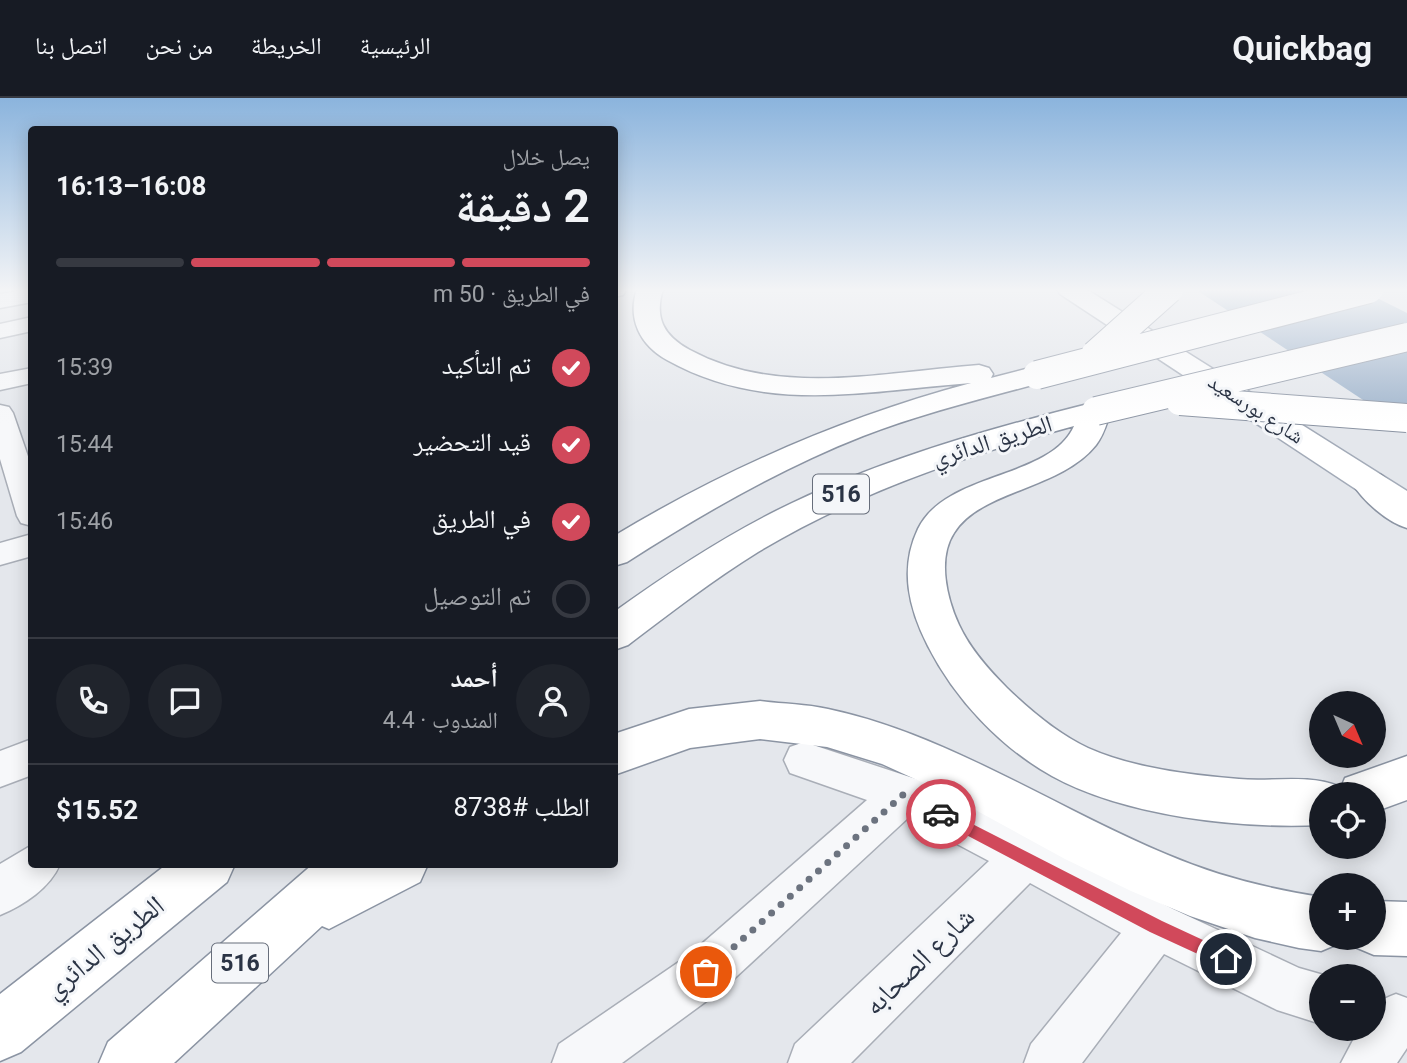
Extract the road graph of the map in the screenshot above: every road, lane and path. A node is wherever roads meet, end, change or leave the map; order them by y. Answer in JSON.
{"nodes":[{"id":1,"x":653,"y":334,"type":"edge"},
{"id":2,"x":1119,"y":334,"type":"edge"},
{"id":3,"x":1139,"y":334,"type":"edge"},
{"id":4,"x":1166,"y":334,"type":"edge"},
{"id":5,"x":1192,"y":334,"type":"edge"},
{"id":6,"x":1407,"y":337,"type":"edge"},
{"id":7,"x":1090,"y":360,"type":"junction"},
{"id":8,"x":1037,"y":375,"type":"junction"},
{"id":9,"x":28,"y":376,"type":"edge"},
{"id":10,"x":0,"y":382,"type":"edge"},
{"id":11,"x":1143,"y":398,"type":"junction"},
{"id":12,"x":1096,"y":411,"type":"junction"},
{"id":13,"x":1407,"y":418,"type":"edge"},
{"id":14,"x":2,"y":419,"type":"edge"},
{"id":15,"x":28,"y":419,"type":"edge"},
{"id":16,"x":25,"y":469,"type":"edge"},
{"id":17,"x":1369,"y":483,"type":"junction"},
{"id":18,"x":1407,"y":486,"type":"edge"},
{"id":19,"x":28,"y":489,"type":"edge"},
{"id":20,"x":1407,"y":507,"type":"edge"},
{"id":21,"x":1407,"y":516,"type":"edge"},
{"id":22,"x":28,"y":546,"type":"edge"},
{"id":23,"x":618,"y":550,"type":"edge"},
{"id":24,"x":0,"y":554,"type":"edge"},
{"id":25,"x":618,"y":631,"type":"edge"},
{"id":26,"x":618,"y":754,"type":"edge"},
{"id":27,"x":28,"y":758,"type":"edge"},
{"id":28,"x":804,"y":760,"type":"dead end"},
{"id":29,"x":0,"y":769,"type":"edge"},
{"id":30,"x":1407,"y":778,"type":"edge"},
{"id":31,"x":1386,"y":785,"type":"edge"},
{"id":32,"x":904,"y":794,"type":"junction"},
{"id":33,"x":1309,"y":803,"type":"edge"},
{"id":34,"x":1023,"y":859,"type":"junction"},
{"id":35,"x":33,"y":868,"type":"edge"},
{"id":36,"x":201,"y":868,"type":"edge"},
{"id":37,"x":348,"y":868,"type":"edge"},
{"id":38,"x":394,"y":868,"type":"edge"},
{"id":39,"x":165,"y":885,"type":"edge"},
{"id":40,"x":0,"y":892,"type":"edge"},
{"id":41,"x":1309,"y":922,"type":"edge"},
{"id":42,"x":1156,"y":926,"type":"junction"},
{"id":43,"x":280,"y":928,"type":"junction"},
{"id":44,"x":1386,"y":928,"type":"edge"},
{"id":45,"x":1407,"y":929,"type":"edge"},
{"id":46,"x":1309,"y":996,"type":"edge"},
{"id":47,"x":1392,"y":1017,"type":"edge"},
{"id":48,"x":0,"y":1031,"type":"edge"},
{"id":49,"x":130,"y":1063,"type":"edge"},
{"id":50,"x":579,"y":1063,"type":"edge"},
{"id":51,"x":814,"y":1063,"type":"edge"},
{"id":52,"x":1050,"y":1063,"type":"edge"},
{"id":53,"x":1367,"y":1063,"type":"edge"}],
"edges":[{"from":1,"to":8,"type":"main road"},
{"from":2,"to":7,"type":"main road","bridge":true},
{"from":3,"to":17,"type":"main road","name":"شارع بورسعيد"},
{"from":4,"to":18,"type":"main road","name":"شارع بورسعيد"},
{"from":5,"to":7,"type":"main road","name":"الطريق الدائري","number":"516","bridge":true},
{"from":6,"to":11,"type":"main road","name":"الطريق الدائري","number":"516","bridge":true},
{"from":7,"to":8,"type":"main road","name":"الطريق الدائري","number":"516","bridge":true},
{"from":8,"to":23,"type":"main road","name":"الطريق الدائري","number":"516"},
{"from":9,"to":10,"type":"street"},
{"from":11,"to":12,"type":"main road","name":"الطريق الدائري","number":"516","bridge":true},
{"from":11,"to":13,"type":"main road","bridge":true},
{"from":12,"to":25,"type":"main road","name":"الطريق الدائري","number":"516"},
{"from":12,"to":33,"type":"main road"},
{"from":14,"to":15,"type":"street"},
{"from":14,"to":16,"type":"street"},
{"from":16,"to":19,"type":"street"},
{"from":17,"to":20,"type":"main road","name":"شارع بورسعيد"},
{"from":17,"to":21,"type":"main road"},
{"from":22,"to":24,"type":"street"},
{"from":26,"to":41,"type":"main road"},
{"from":27,"to":29,"type":"street"},
{"from":28,"to":32,"type":"street"},
{"from":30,"to":31,"type":"main road"},
{"from":32,"to":34,"type":"street"},
{"from":32,"to":50,"type":"street"},
{"from":34,"to":42,"type":"street"},
{"from":34,"to":51,"type":"street","name":"شارع الصحابه"},
{"from":35,"to":40,"type":"street"},
{"from":36,"to":39,"type":"main road","name":"الطريق الدائري"},
{"from":37,"to":43,"type":"main road","number":"516"},
{"from":38,"to":43,"type":"main road"},
{"from":39,"to":48,"type":"main road","name":"الطريق الدائري"},
{"from":42,"to":46,"type":"street"},
{"from":42,"to":52,"type":"street"},
{"from":43,"to":49,"type":"main road","number":"516"},
{"from":44,"to":45,"type":"main road"},
{"from":47,"to":53,"type":"street"}]}
